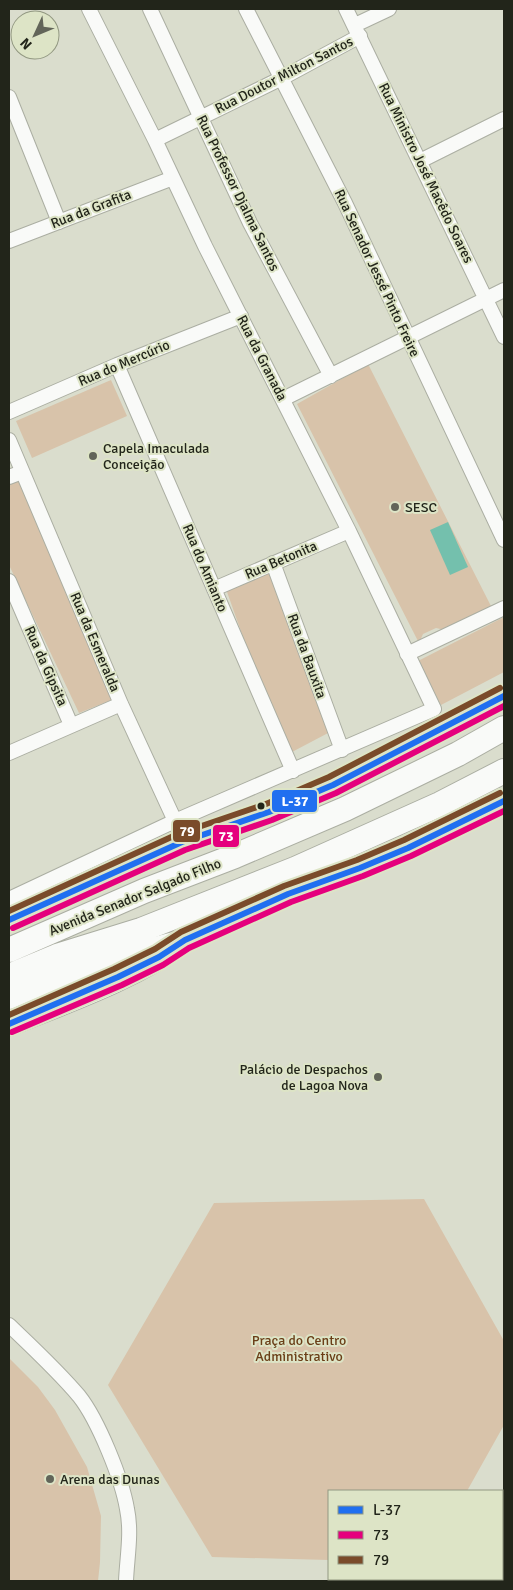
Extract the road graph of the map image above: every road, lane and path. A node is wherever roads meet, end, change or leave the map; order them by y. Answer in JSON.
{"nodes":[{"id":1,"x":89,"y":9,"type":"edge"},
{"id":2,"x":150,"y":9,"type":"edge"},
{"id":3,"x":246,"y":9,"type":"edge"},
{"id":4,"x":346,"y":9,"type":"edge"},
{"id":5,"x":389,"y":9,"type":"edge"},
{"id":6,"x":358,"y":31,"type":"junction"},
{"id":7,"x":282,"y":78,"type":"junction"},
{"id":8,"x":9,"y":97,"type":"edge"},
{"id":9,"x":201,"y":116,"type":"junction"},
{"id":10,"x":504,"y":119,"type":"edge"},
{"id":11,"x":155,"y":140,"type":"junction"},
{"id":12,"x":420,"y":161,"type":"junction"},
{"id":13,"x":172,"y":178,"type":"junction"},
{"id":14,"x":59,"y":222,"type":"junction"},
{"id":15,"x":9,"y":241,"type":"edge"},
{"id":16,"x":504,"y":290,"type":"edge"},
{"id":17,"x":486,"y":299,"type":"junction"},
{"id":18,"x":241,"y":316,"type":"junction"},
{"id":19,"x":407,"y":337,"type":"junction"},
{"id":20,"x":504,"y":337,"type":"edge"},
{"id":21,"x":117,"y":365,"type":"junction"},
{"id":22,"x":331,"y":376,"type":"junction"},
{"id":23,"x":284,"y":399,"type":"junction"},
{"id":24,"x":9,"y":412,"type":"edge"},
{"id":25,"x":9,"y":440,"type":"edge"},
{"id":26,"x":15,"y":475,"type":"edge"},
{"id":27,"x":349,"y":531,"type":"junction"},
{"id":28,"x":504,"y":540,"type":"edge"},
{"id":29,"x":273,"y":563,"type":"junction"},
{"id":30,"x":9,"y":580,"type":"edge"},
{"id":31,"x":214,"y":589,"type":"junction"},
{"id":32,"x":504,"y":608,"type":"edge"},
{"id":33,"x":407,"y":654,"type":"junction"},
{"id":34,"x":504,"y":696,"type":"edge"},
{"id":35,"x":121,"y":704,"type":"junction"},
{"id":36,"x":434,"y":710,"type":"joint"},
{"id":37,"x":71,"y":725,"type":"junction"},
{"id":38,"x":504,"y":728,"type":"edge"},
{"id":39,"x":342,"y":750,"type":"junction"},
{"id":40,"x":9,"y":753,"type":"edge"},
{"id":41,"x":293,"y":771,"type":"junction"},
{"id":42,"x":504,"y":771,"type":"edge"},
{"id":43,"x":504,"y":802,"type":"edge"},
{"id":44,"x":178,"y":832,"type":"junction"},
{"id":45,"x":9,"y":899,"type":"edge"},
{"id":46,"x":9,"y":920,"type":"edge"},
{"id":47,"x":141,"y":930,"type":"junction"},
{"id":48,"x":185,"y":940,"type":"junction"},
{"id":49,"x":9,"y":950,"type":"edge"},
{"id":50,"x":77,"y":969,"type":"junction"},
{"id":51,"x":9,"y":976,"type":"edge"},
{"id":52,"x":9,"y":998,"type":"edge"},
{"id":53,"x":9,"y":1024,"type":"edge"},
{"id":54,"x":9,"y":1325,"type":"edge"},
{"id":55,"x":126,"y":1581,"type":"edge"}],
"edges":[{"from":1,"to":11,"type":"street","name":"Rua da Granada"},
{"from":2,"to":9,"type":"street","name":"Rua Professor Djalma Santos"},
{"from":3,"to":7,"type":"street","name":"Rua Senador Jessé Pinto Freire"},
{"from":4,"to":6,"type":"street","name":"Rua Ministro José Macêdo Soares"},
{"from":5,"to":6,"type":"street","name":"Rua Doutor Milton Santos"},
{"from":6,"to":7,"type":"street","name":"Rua Doutor Milton Santos"},
{"from":6,"to":12,"type":"street","name":"Rua Ministro José Macêdo Soares"},
{"from":7,"to":9,"type":"street","name":"Rua Doutor Milton Santos"},
{"from":7,"to":19,"type":"street","name":"Rua Senador Jessé Pinto Freire"},
{"from":8,"to":14,"type":"street"},
{"from":9,"to":11,"type":"street","name":"Rua Doutor Milton Santos"},
{"from":9,"to":22,"type":"street","name":"Rua Professor Djalma Santos"},
{"from":10,"to":12,"type":"street"},
{"from":11,"to":13,"type":"street","name":"Rua da Granada"},
{"from":12,"to":17,"type":"street","name":"Rua Ministro José Macêdo Soares"},
{"from":13,"to":14,"type":"street","name":"Rua da Grafita"},
{"from":13,"to":18,"type":"street","name":"Rua da Granada"},
{"from":14,"to":15,"type":"street","name":"Rua da Grafita"},
{"from":16,"to":17,"type":"street"},
{"from":17,"to":19,"type":"street"},
{"from":17,"to":20,"type":"street","name":"Rua Ministro José Macêdo Soares"},
{"from":18,"to":21,"type":"street","name":"Rua do Mercúrio"},
{"from":18,"to":23,"type":"street","name":"Rua da Granada"},
{"from":19,"to":22,"type":"street"},
{"from":19,"to":28,"type":"street","name":"Rua Senador Jessé Pinto Freire"},
{"from":21,"to":24,"type":"street","name":"Rua do Mercúrio"},
{"from":21,"to":31,"type":"street","name":"Rua do Amianto"},
{"from":22,"to":23,"type":"street"},
{"from":23,"to":27,"type":"street","name":"Rua da Granada"},
{"from":25,"to":26,"type":"street","name":"Rua da Esmeralda"},
{"from":26,"to":35,"type":"street","name":"Rua da Esmeralda"},
{"from":27,"to":29,"type":"street","name":"Rua Betonita"},
{"from":27,"to":33,"type":"street","name":"Rua da Granada"},
{"from":29,"to":31,"type":"street","name":"Rua Betonita"},
{"from":29,"to":39,"type":"street","name":"Rua da Bauxita"},
{"from":30,"to":37,"type":"street","name":"Rua da Gipsita"},
{"from":31,"to":41,"type":"street","name":"Rua do Amianto"},
{"from":32,"to":33,"type":"street"},
{"from":33,"to":36,"type":"street","name":"Rua da Granada"},
{"from":34,"to":44,"type":"main road","name":"Avenida Senador Salgado Filho"},
{"from":35,"to":37,"type":"street"},
{"from":35,"to":44,"type":"street","name":"Rua da Esmeralda"},
{"from":36,"to":39,"type":"street","name":"Avenida Senador Salgado Filho"},
{"from":37,"to":40,"type":"street"},
{"from":38,"to":49,"type":"highway","name":"Avenida Senador Salgado Filho"},
{"from":39,"to":41,"type":"street","name":"Avenida Senador Salgado Filho"},
{"from":41,"to":44,"type":"street","name":"Avenida Senador Salgado Filho"},
{"from":42,"to":47,"type":"highway","name":"Avenida Senador Salgado Filho"},
{"from":43,"to":48,"type":"main road"},
{"from":44,"to":45,"type":"street","name":"Avenida Senador Salgado Filho"},
{"from":44,"to":46,"type":"main road","name":"Avenida Senador Salgado Filho"},
{"from":47,"to":50,"type":"highway"},
{"from":47,"to":51,"type":"highway","name":"Avenida Senador Salgado Filho"},
{"from":48,"to":50,"type":"main road"},
{"from":48,"to":53,"type":"highway"},
{"from":50,"to":52,"type":"main road"},
{"from":54,"to":55,"type":"street"}]}
